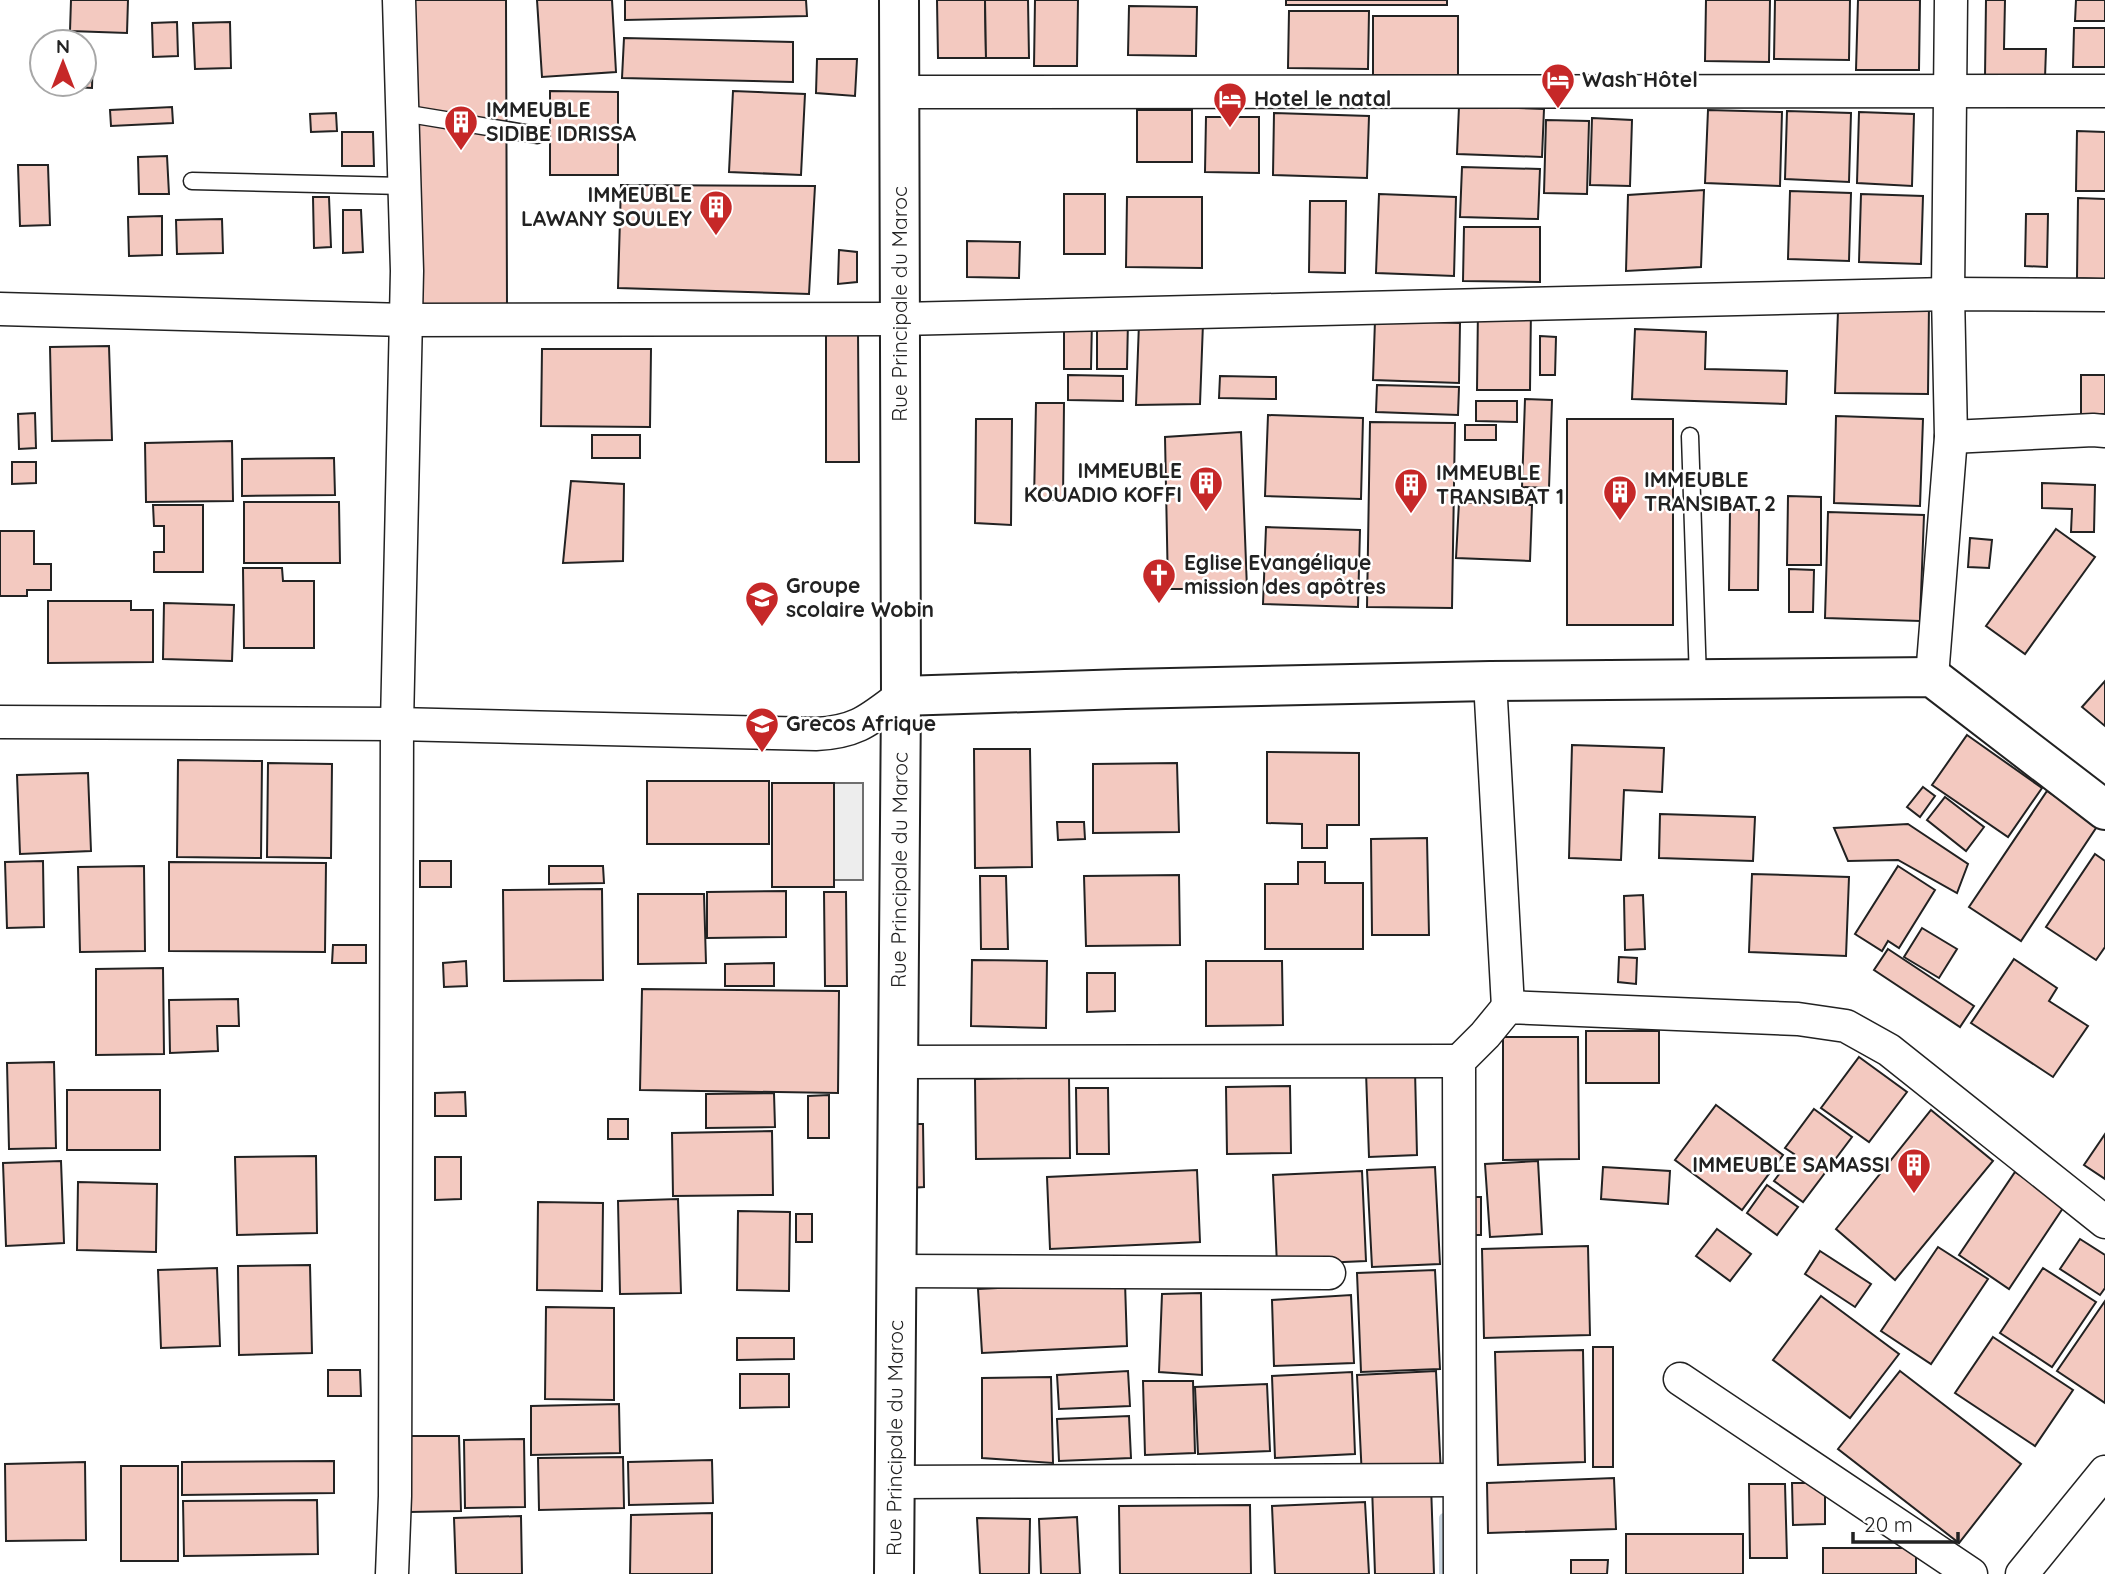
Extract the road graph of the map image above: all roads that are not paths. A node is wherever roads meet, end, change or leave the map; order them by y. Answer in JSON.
{"nodes":[{"id":1,"x":399,"y":0,"type":"edge"},
{"id":2,"x":899,"y":0,"type":"edge"},
{"id":3,"x":1951,"y":0,"type":"edge"},
{"id":4,"x":1951,"y":91,"type":"junction"},
{"id":5,"x":2105,"y":91,"type":"edge"},
{"id":6,"x":899,"y":92,"type":"junction"},
{"id":7,"x":403,"y":113,"type":"junction"},
{"id":8,"x":537,"y":135,"type":"dead end"},
{"id":9,"x":192,"y":181,"type":"dead end"},
{"id":10,"x":403,"y":186,"type":"junction"},
{"id":11,"x":1948,"y":294,"type":"junction"},
{"id":12,"x":2105,"y":295,"type":"edge"},
{"id":13,"x":0,"y":309,"type":"edge"},
{"id":14,"x":900,"y":319,"type":"junction"},
{"id":15,"x":406,"y":320,"type":"junction"},
{"id":16,"x":2105,"y":431,"type":"edge"},
{"id":17,"x":1690,"y":436,"type":"dead end"},
{"id":18,"x":1951,"y":437,"type":"junction"},
{"id":19,"x":1932,"y":677,"type":"junction"},
{"id":20,"x":1698,"y":680,"type":"junction"},
{"id":21,"x":1490,"y":681,"type":"junction"},
{"id":22,"x":901,"y":696,"type":"junction"},
{"id":23,"x":0,"y":722,"type":"edge"},
{"id":24,"x":397,"y":724,"type":"junction"},
{"id":25,"x":2105,"y":810,"type":"edge"},
{"id":26,"x":1508,"y":1007,"type":"junction"},
{"id":27,"x":1459,"y":1061,"type":"junction"},
{"id":28,"x":898,"y":1062,"type":"junction"},
{"id":29,"x":2105,"y":1222,"type":"edge"},
{"id":30,"x":897,"y":1271,"type":"junction"},
{"id":31,"x":1329,"y":1273,"type":"dead end"},
{"id":32,"x":1680,"y":1379,"type":"dead end"},
{"id":33,"x":2105,"y":1472,"type":"edge"},
{"id":34,"x":1459,"y":1480,"type":"junction"},
{"id":35,"x":895,"y":1482,"type":"junction"},
{"id":36,"x":392,"y":1574,"type":"edge"},
{"id":37,"x":894,"y":1574,"type":"edge"},
{"id":38,"x":1460,"y":1574,"type":"edge"},
{"id":39,"x":1970,"y":1574,"type":"edge"},
{"id":40,"x":2022,"y":1574,"type":"edge"}],
"edges":[{"from":1,"to":7,"type":"street"},
{"from":2,"to":6,"type":"street","name":"Rue Principale du Maroc"},
{"from":3,"to":4,"type":"street"},
{"from":4,"to":5,"type":"street"},
{"from":4,"to":6,"type":"street"},
{"from":4,"to":11,"type":"street"},
{"from":6,"to":14,"type":"street","name":"Rue Principale du Maroc"},
{"from":7,"to":8,"type":"lane"},
{"from":7,"to":10,"type":"street"},
{"from":9,"to":10,"type":"lane"},
{"from":10,"to":15,"type":"street"},
{"from":11,"to":12,"type":"street"},
{"from":11,"to":14,"type":"street"},
{"from":11,"to":18,"type":"street"},
{"from":13,"to":15,"type":"street"},
{"from":14,"to":15,"type":"street"},
{"from":14,"to":22,"type":"street","name":"Rue Principale du Maroc"},
{"from":15,"to":24,"type":"street"},
{"from":16,"to":18,"type":"street"},
{"from":17,"to":20,"type":"lane"},
{"from":18,"to":19,"type":"street"},
{"from":19,"to":20,"type":"street"},
{"from":19,"to":25,"type":"street"},
{"from":20,"to":21,"type":"street"},
{"from":21,"to":22,"type":"street"},
{"from":21,"to":26,"type":"street"},
{"from":22,"to":24,"type":"street"},
{"from":22,"to":28,"type":"street","name":"Rue Principale du Maroc"},
{"from":23,"to":24,"type":"street"},
{"from":24,"to":36,"type":"street"},
{"from":26,"to":27,"type":"street"},
{"from":26,"to":29,"type":"street"},
{"from":27,"to":28,"type":"street"},
{"from":27,"to":34,"type":"street"},
{"from":28,"to":30,"type":"street","name":"Rue Principale du Maroc"},
{"from":30,"to":31,"type":"street"},
{"from":30,"to":35,"type":"street","name":"Rue Principale du Maroc"},
{"from":32,"to":39,"type":"street"},
{"from":33,"to":40,"type":"street"},
{"from":34,"to":35,"type":"street"},
{"from":34,"to":38,"type":"street"},
{"from":35,"to":37,"type":"street","name":"Rue Principale du Maroc"}]}
